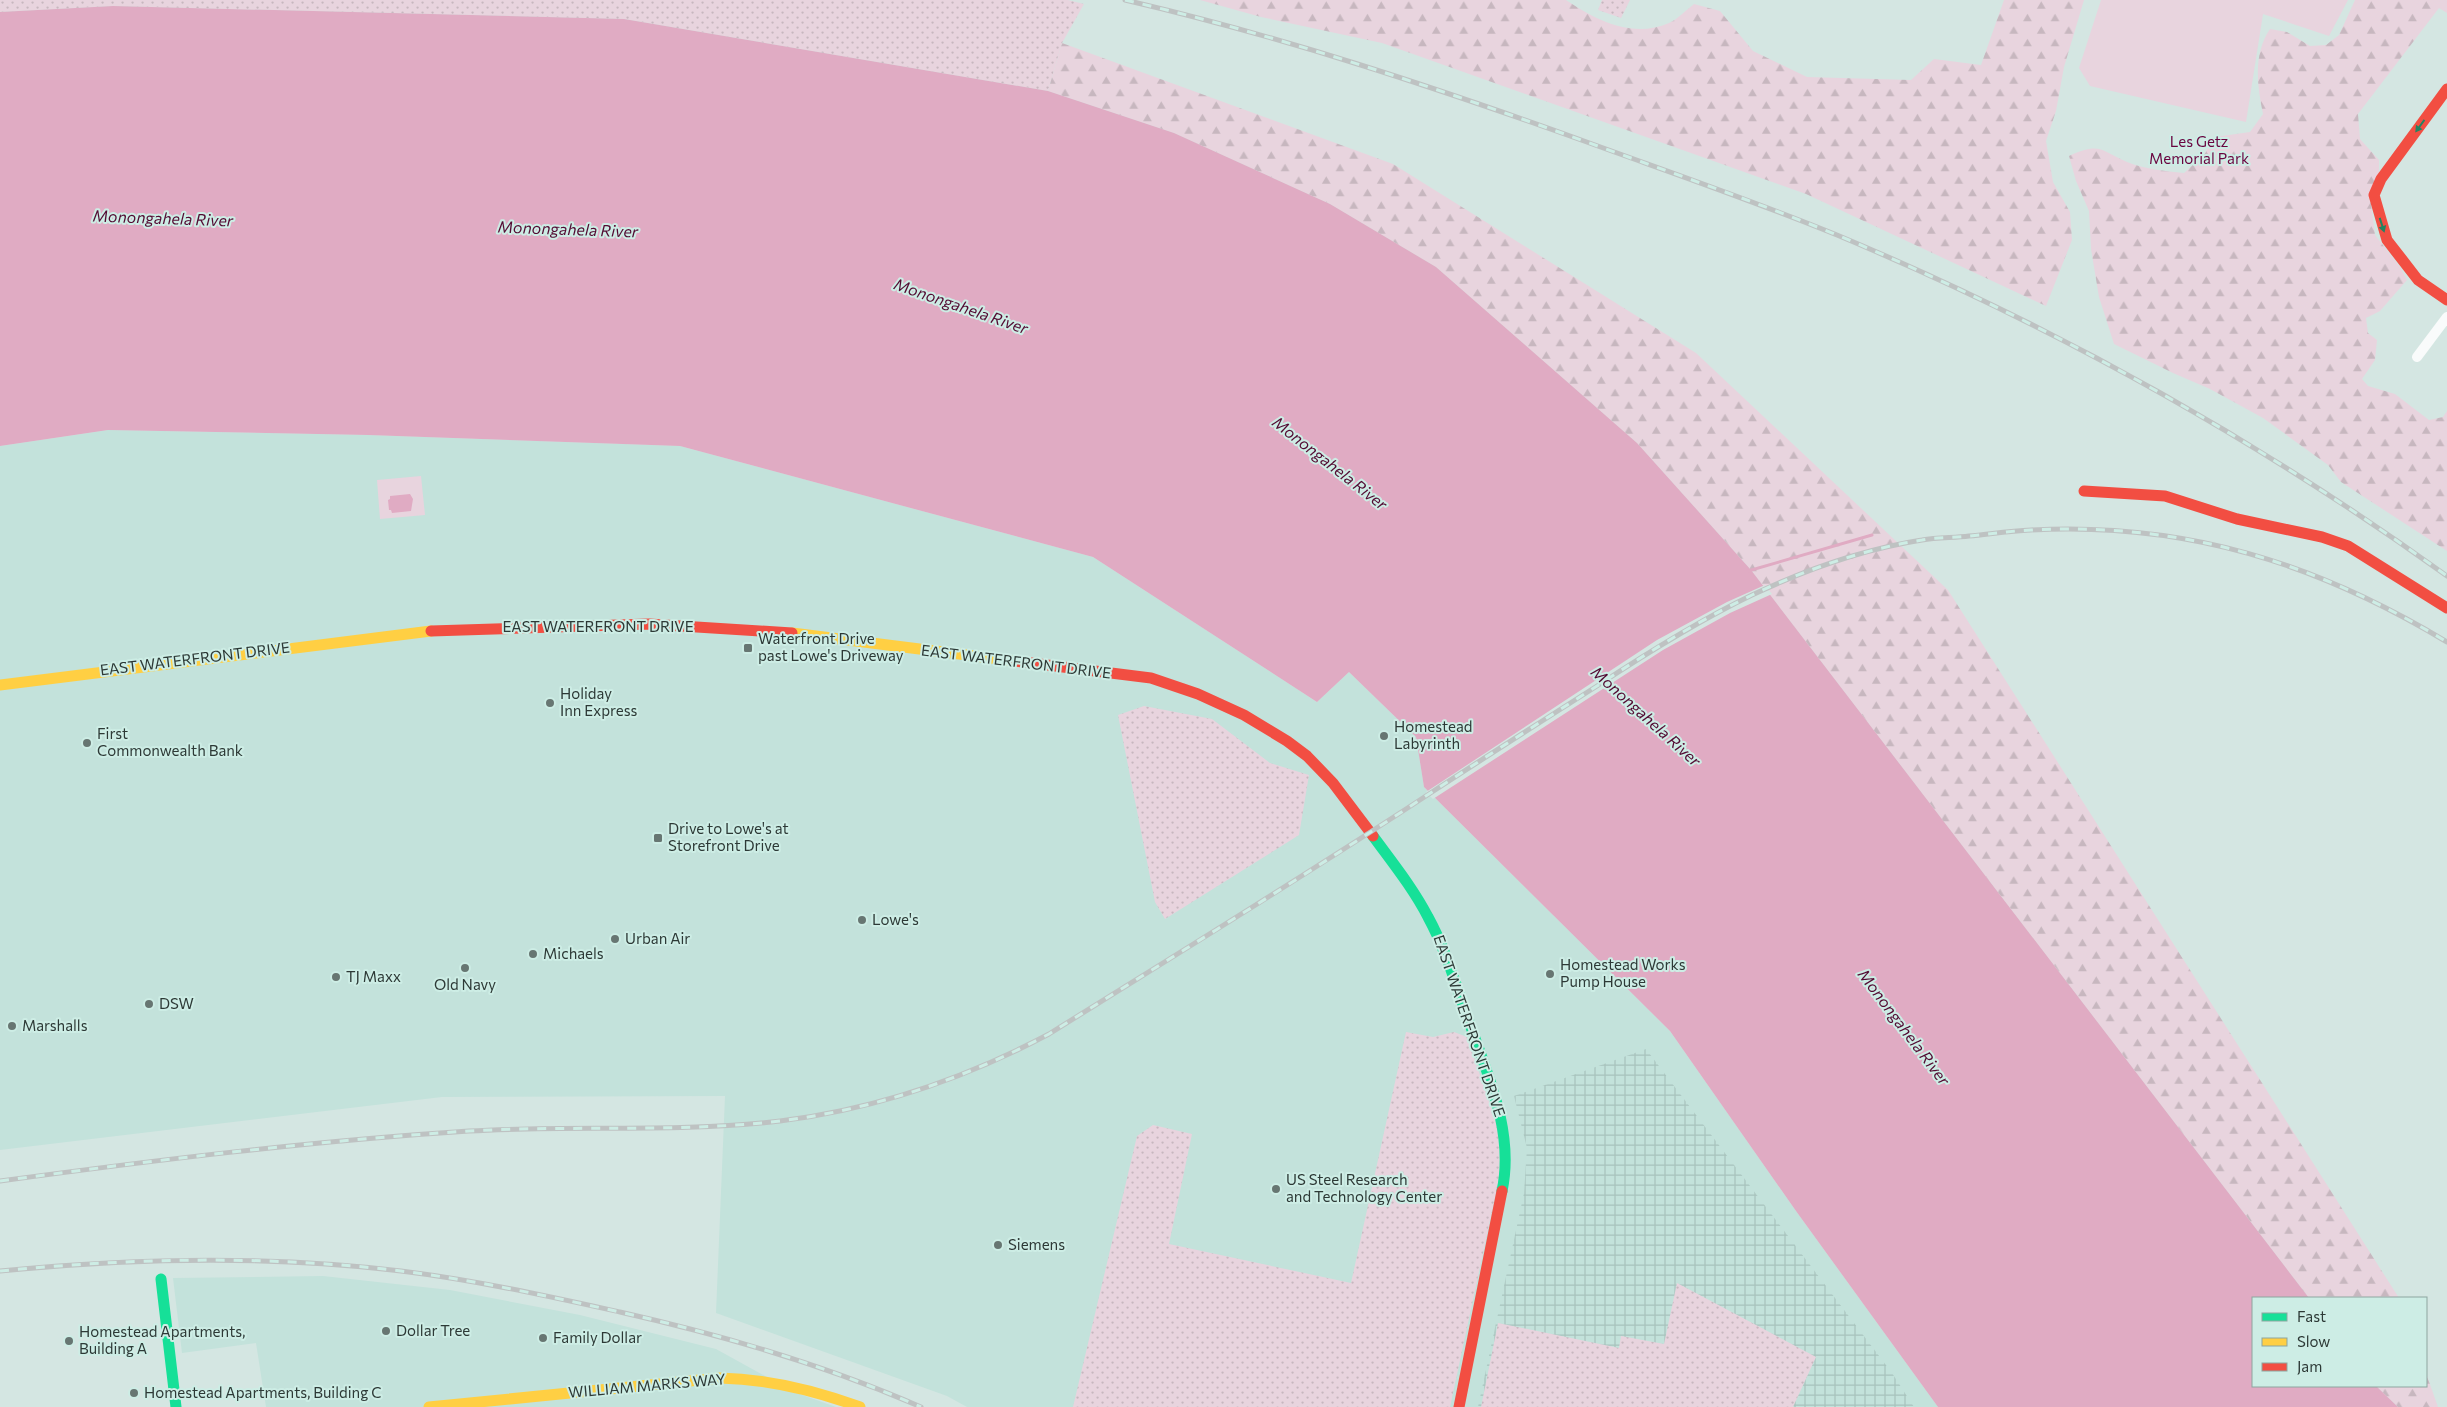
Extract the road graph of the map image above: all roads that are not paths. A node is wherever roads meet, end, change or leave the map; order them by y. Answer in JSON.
{"nodes":[{"id":1,"x":2447,"y":89,"type":"edge"},
{"id":2,"x":2447,"y":300,"type":"edge"},
{"id":3,"x":2447,"y":317,"type":"edge"},
{"id":4,"x":2417,"y":357,"type":"dead end"},
{"id":5,"x":2084,"y":491,"type":"dead end"},
{"id":6,"x":2447,"y":608,"type":"edge"},
{"id":7,"x":0,"y":685,"type":"edge"},
{"id":8,"x":161,"y":1279,"type":"dead end"},
{"id":9,"x":509,"y":1402,"type":"edge"},
{"id":10,"x":176,"y":1407,"type":"edge"},
{"id":11,"x":429,"y":1407,"type":"edge"},
{"id":12,"x":860,"y":1407,"type":"edge"},
{"id":13,"x":1459,"y":1407,"type":"edge"}],
"edges":[{"from":1,"to":2,"type":"street","one_way":true},
{"from":3,"to":4,"type":"street"},
{"from":5,"to":6,"type":"street"},
{"from":7,"to":13,"type":"street","name":"EAST WATERFRONT DRIVE"},
{"from":8,"to":10,"type":"street"},
{"from":9,"to":11,"type":"street","name":"WILLIAM MARKS WAY"},
{"from":9,"to":12,"type":"street","name":"WILLIAM MARKS WAY"}]}
